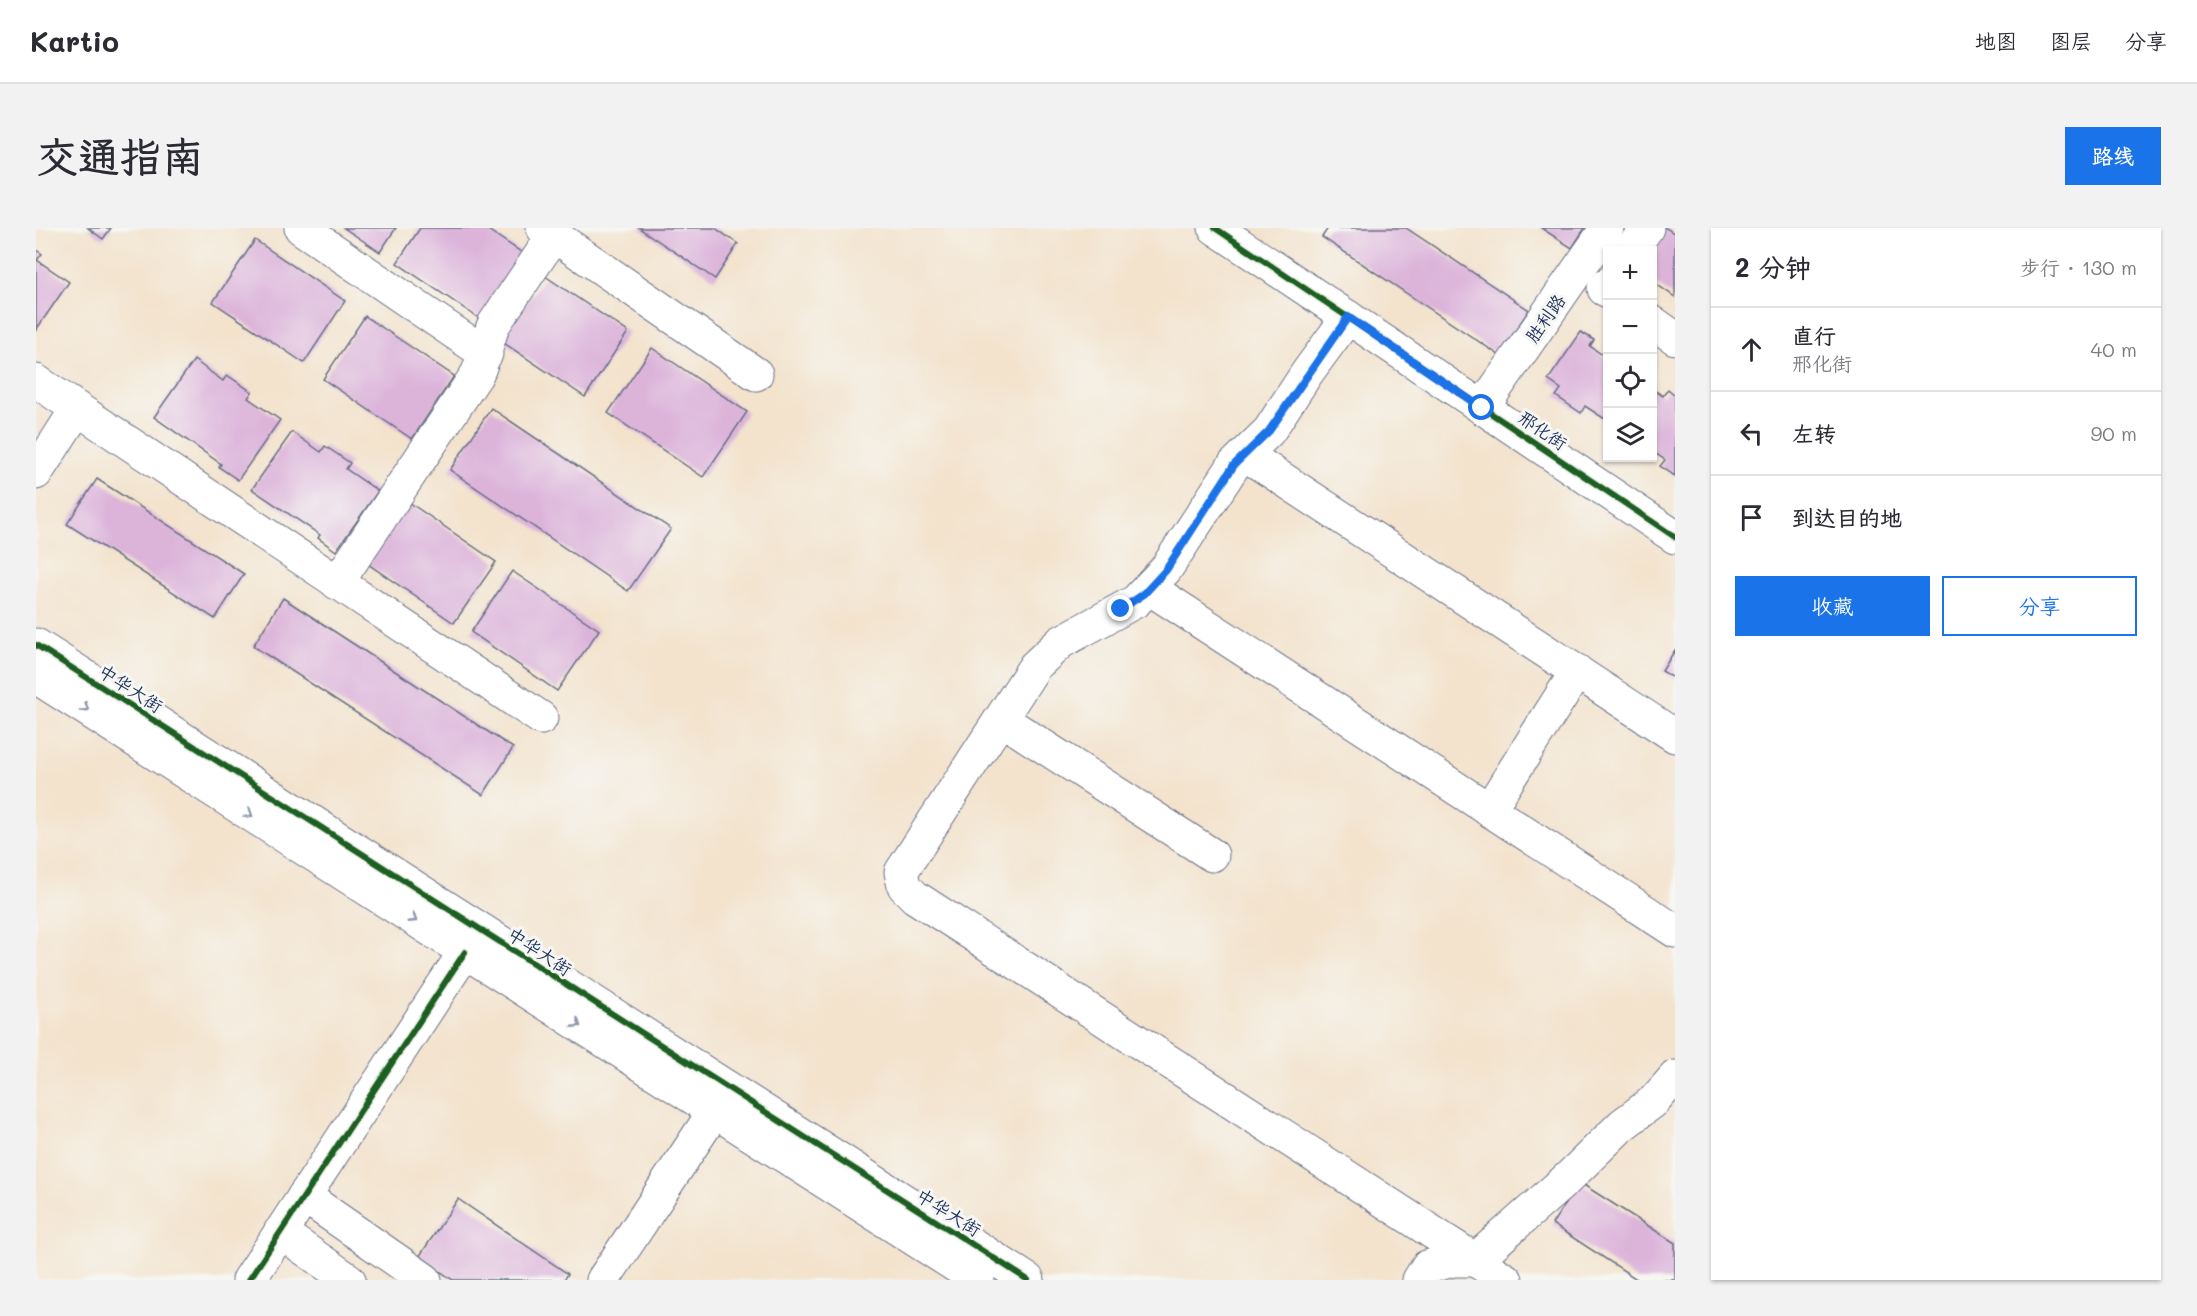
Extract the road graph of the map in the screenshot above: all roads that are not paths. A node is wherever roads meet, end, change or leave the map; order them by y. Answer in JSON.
{"nodes":[{"id":1,"x":301,"y":228,"type":"edge"},
{"id":2,"x":1215,"y":228,"type":"edge"},
{"id":3,"x":1607,"y":228,"type":"edge"},
{"id":4,"x":1647,"y":228,"type":"edge"},
{"id":5,"x":548,"y":232,"type":"edge"},
{"id":6,"x":1634,"y":246,"type":"edge"},
{"id":7,"x":1348,"y":317,"type":"junction"},
{"id":8,"x":1657,"y":325,"type":"edge"},
{"id":9,"x":1675,"y":338,"type":"edge"},
{"id":10,"x":486,"y":354,"type":"junction"},
{"id":11,"x":756,"y":374,"type":"dead end"},
{"id":12,"x":36,"y":381,"type":"edge"},
{"id":13,"x":1482,"y":408,"type":"junction"},
{"id":14,"x":77,"y":409,"type":"junction"},
{"id":15,"x":1246,"y":455,"type":"junction"},
{"id":16,"x":36,"y":473,"type":"edge"},
{"id":17,"x":1675,"y":537,"type":"edge"},
{"id":18,"x":337,"y":583,"type":"junction"},
{"id":19,"x":1149,"y":588,"type":"junction"},
{"id":20,"x":36,"y":645,"type":"edge"},
{"id":21,"x":1577,"y":671,"type":"junction"},
{"id":22,"x":36,"y":676,"type":"edge"},
{"id":23,"x":541,"y":718,"type":"dead end"},
{"id":24,"x":1000,"y":719,"type":"junction"},
{"id":25,"x":1675,"y":736,"type":"edge"},
{"id":26,"x":1489,"y":810,"type":"junction"},
{"id":27,"x":1212,"y":855,"type":"dead end"},
{"id":28,"x":1675,"y":931,"type":"edge"},
{"id":29,"x":465,"y":952,"type":"junction"},
{"id":30,"x":1675,"y":1077,"type":"edge"},
{"id":31,"x":714,"y":1112,"type":"junction"},
{"id":32,"x":304,"y":1196,"type":"junction"},
{"id":33,"x":280,"y":1232,"type":"junction"},
{"id":34,"x":1475,"y":1260,"type":"junction"},
{"id":35,"x":249,"y":1280,"type":"edge"},
{"id":36,"x":349,"y":1280,"type":"edge"},
{"id":37,"x":425,"y":1280,"type":"edge"},
{"id":38,"x":603,"y":1280,"type":"edge"},
{"id":39,"x":978,"y":1280,"type":"edge"},
{"id":40,"x":1028,"y":1280,"type":"edge"},
{"id":41,"x":1419,"y":1280,"type":"edge"},
{"id":42,"x":1506,"y":1280,"type":"edge"}],
"edges":[{"from":1,"to":10,"type":"street"},
{"from":2,"to":7,"type":"street","name":"邢化街"},
{"from":3,"to":13,"type":"street","name":"胜利路"},
{"from":4,"to":6,"type":"street"},
{"from":5,"to":10,"type":"street"},
{"from":5,"to":11,"type":"street"},
{"from":7,"to":13,"type":"street","name":"邢化街"},
{"from":7,"to":15,"type":"street"},
{"from":8,"to":9,"type":"street"},
{"from":10,"to":18,"type":"street"},
{"from":12,"to":14,"type":"street"},
{"from":13,"to":17,"type":"street","name":"邢化街"},
{"from":14,"to":16,"type":"street"},
{"from":14,"to":18,"type":"street"},
{"from":15,"to":19,"type":"street"},
{"from":15,"to":21,"type":"street"},
{"from":18,"to":23,"type":"street"},
{"from":19,"to":24,"type":"street"},
{"from":19,"to":26,"type":"street"},
{"from":20,"to":40,"type":"street","name":"中华大街"},
{"from":21,"to":25,"type":"street"},
{"from":21,"to":26,"type":"street"},
{"from":22,"to":29,"type":"street","one_way":true},
{"from":24,"to":27,"type":"street"},
{"from":24,"to":34,"type":"street"},
{"from":26,"to":28,"type":"street"},
{"from":29,"to":31,"type":"street","one_way":true},
{"from":29,"to":32,"type":"street"},
{"from":30,"to":34,"type":"street"},
{"from":31,"to":38,"type":"street"},
{"from":31,"to":39,"type":"street"},
{"from":32,"to":33,"type":"street"},
{"from":32,"to":37,"type":"street"},
{"from":33,"to":35,"type":"street"},
{"from":33,"to":36,"type":"street"},
{"from":34,"to":41,"type":"street"},
{"from":34,"to":42,"type":"street"}]}
